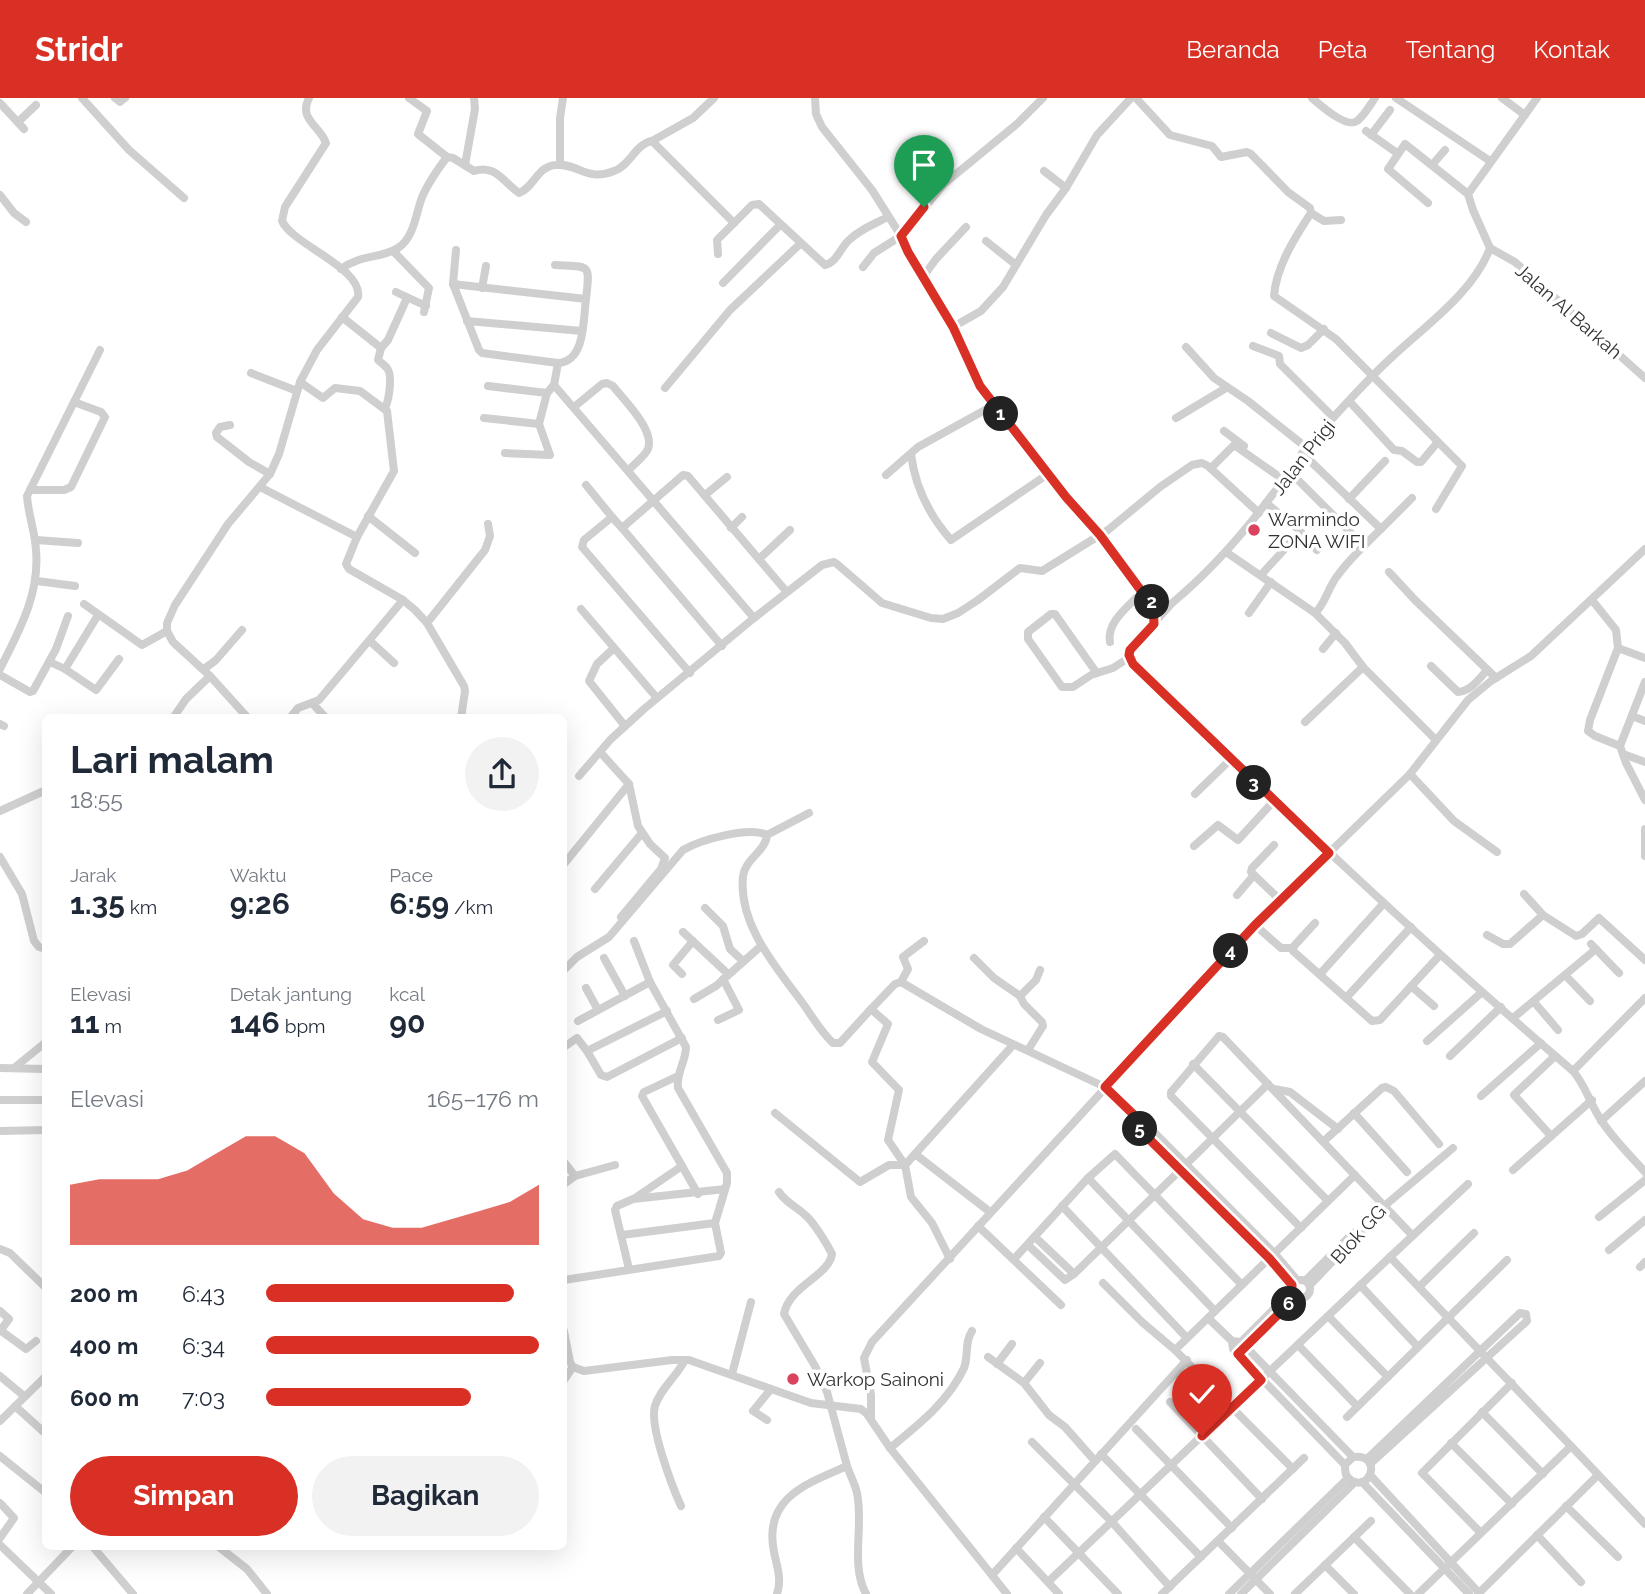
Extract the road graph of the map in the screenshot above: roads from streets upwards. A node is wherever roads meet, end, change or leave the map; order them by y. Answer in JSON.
{"nodes":[{"id":1,"x":82,"y":98,"type":"edge"},
{"id":2,"x":115,"y":98,"type":"edge"},
{"id":3,"x":125,"y":98,"type":"edge"},
{"id":4,"x":309,"y":98,"type":"edge"},
{"id":5,"x":409,"y":98,"type":"edge"},
{"id":6,"x":474,"y":98,"type":"edge"},
{"id":7,"x":563,"y":98,"type":"edge"},
{"id":8,"x":713,"y":98,"type":"edge"},
{"id":9,"x":815,"y":98,"type":"edge"},
{"id":10,"x":1043,"y":98,"type":"edge"},
{"id":11,"x":1131,"y":98,"type":"edge"},
{"id":12,"x":1136,"y":98,"type":"edge"},
{"id":13,"x":1312,"y":98,"type":"edge"},
{"id":14,"x":1375,"y":98,"type":"edge"},
{"id":15,"x":1396,"y":98,"type":"edge"},
{"id":16,"x":1502,"y":98,"type":"edge"},
{"id":17,"x":1537,"y":98,"type":"edge"},
{"id":18,"x":0,"y":103,"type":"edge"},
{"id":19,"x":36,"y":104,"type":"dead end"},
{"id":20,"x":1390,"y":110,"type":"dead end"},
{"id":21,"x":1525,"y":115,"type":"junction"},
{"id":22,"x":652,"y":141,"type":"junction"},
{"id":23,"x":1446,"y":150,"type":"dead end"},
{"id":24,"x":1397,"y":153,"type":"junction"},
{"id":25,"x":447,"y":158,"type":"junction"},
{"id":26,"x":1490,"y":161,"type":"junction"},
{"id":27,"x":560,"y":164,"type":"junction"},
{"id":28,"x":465,"y":165,"type":"junction"},
{"id":29,"x":1432,"y":165,"type":"junction"},
{"id":30,"x":1044,"y":171,"type":"dead end"},
{"id":31,"x":1066,"y":188,"type":"junction"},
{"id":32,"x":1468,"y":194,"type":"junction"},
{"id":33,"x":0,"y":195,"type":"edge"},
{"id":34,"x":184,"y":198,"type":"dead end"},
{"id":35,"x":1428,"y":203,"type":"dead end"},
{"id":36,"x":1311,"y":213,"type":"junction"},
{"id":37,"x":888,"y":217,"type":"junction"},
{"id":38,"x":1341,"y":220,"type":"dead end"},
{"id":39,"x":26,"y":222,"type":"dead end"},
{"id":40,"x":734,"y":223,"type":"junction"},
{"id":41,"x":780,"y":225,"type":"junction"},
{"id":42,"x":966,"y":227,"type":"dead end"},
{"id":43,"x":901,"y":236,"type":"junction"},
{"id":44,"x":986,"y":241,"type":"dead end"},
{"id":45,"x":800,"y":244,"type":"junction"},
{"id":46,"x":1490,"y":248,"type":"junction"},
{"id":47,"x":456,"y":250,"type":"dead end"},
{"id":48,"x":393,"y":251,"type":"junction"},
{"id":49,"x":718,"y":254,"type":"dead end"},
{"id":50,"x":555,"y":265,"type":"dead end"},
{"id":51,"x":1016,"y":265,"type":"junction"},
{"id":52,"x":486,"y":266,"type":"dead end"},
{"id":53,"x":863,"y":267,"type":"dead end"},
{"id":54,"x":341,"y":269,"type":"junction"},
{"id":55,"x":923,"y":277,"type":"junction"},
{"id":56,"x":453,"y":284,"type":"junction"},
{"id":57,"x":723,"y":284,"type":"dead end"},
{"id":58,"x":482,"y":288,"type":"junction"},
{"id":59,"x":396,"y":292,"type":"dead end"},
{"id":60,"x":407,"y":298,"type":"junction"},
{"id":61,"x":586,"y":299,"type":"junction"},
{"id":62,"x":342,"y":317,"type":"junction"},
{"id":63,"x":467,"y":320,"type":"junction"},
{"id":64,"x":953,"y":327,"type":"junction"},
{"id":65,"x":1324,"y":329,"type":"junction"},
{"id":66,"x":582,"y":331,"type":"junction"},
{"id":67,"x":1271,"y":333,"type":"dead end"},
{"id":68,"x":1253,"y":346,"type":"dead end"},
{"id":69,"x":1186,"y":347,"type":"dead end"},
{"id":70,"x":381,"y":348,"type":"junction"},
{"id":71,"x":100,"y":350,"type":"dead end"},
{"id":72,"x":558,"y":363,"type":"junction"},
{"id":73,"x":251,"y":373,"type":"dead end"},
{"id":74,"x":1371,"y":376,"type":"junction"},
{"id":75,"x":1645,"y":378,"type":"edge"},
{"id":76,"x":554,"y":385,"type":"junction"},
{"id":77,"x":298,"y":386,"type":"junction"},
{"id":78,"x":488,"y":386,"type":"dead end"},
{"id":79,"x":665,"y":388,"type":"dead end"},
{"id":80,"x":1226,"y":388,"type":"junction"},
{"id":81,"x":547,"y":393,"type":"junction"},
{"id":82,"x":74,"y":402,"type":"junction"},
{"id":83,"x":1350,"y":402,"type":"junction"},
{"id":84,"x":994,"y":405,"type":"junction"},
{"id":85,"x":574,"y":407,"type":"junction"},
{"id":86,"x":385,"y":408,"type":"junction"},
{"id":87,"x":484,"y":418,"type":"dead end"},
{"id":88,"x":1176,"y":418,"type":"dead end"},
{"id":89,"x":1333,"y":418,"type":"junction"},
{"id":90,"x":539,"y":424,"type":"junction"},
{"id":91,"x":230,"y":425,"type":"dead end"},
{"id":92,"x":1224,"y":431,"type":"dead end"},
{"id":93,"x":1437,"y":443,"type":"junction"},
{"id":94,"x":1304,"y":450,"type":"junction"},
{"id":95,"x":505,"y":453,"type":"dead end"},
{"id":96,"x":911,"y":454,"type":"junction"},
{"id":97,"x":1385,"y":461,"type":"dead end"},
{"id":98,"x":1211,"y":468,"type":"junction"},
{"id":99,"x":628,"y":470,"type":"junction"},
{"id":100,"x":270,"y":474,"type":"junction"},
{"id":101,"x":886,"y":474,"type":"dead end"},
{"id":102,"x":1048,"y":474,"type":"junction"},
{"id":103,"x":1286,"y":476,"type":"junction"},
{"id":104,"x":727,"y":477,"type":"dead end"},
{"id":105,"x":586,"y":485,"type":"dead end"},
{"id":106,"x":260,"y":487,"type":"junction"},
{"id":107,"x":30,"y":490,"type":"junction"},
{"id":108,"x":705,"y":495,"type":"junction"},
{"id":109,"x":1412,"y":498,"type":"dead end"},
{"id":110,"x":1349,"y":499,"type":"junction"},
{"id":111,"x":653,"y":501,"type":"junction"},
{"id":112,"x":1266,"y":503,"type":"junction"},
{"id":113,"x":1436,"y":509,"type":"dead end"},
{"id":114,"x":1259,"y":513,"type":"junction"},
{"id":115,"x":368,"y":516,"type":"junction"},
{"id":116,"x":612,"y":517,"type":"junction"},
{"id":117,"x":742,"y":517,"type":"dead end"},
{"id":118,"x":488,"y":524,"type":"dead end"},
{"id":119,"x":622,"y":528,"type":"junction"},
{"id":120,"x":731,"y":528,"type":"junction"},
{"id":121,"x":1381,"y":529,"type":"junction"},
{"id":122,"x":790,"y":530,"type":"dead end"},
{"id":123,"x":1352,"y":534,"type":"dead end"},
{"id":124,"x":1100,"y":535,"type":"junction"},
{"id":125,"x":357,"y":537,"type":"junction"},
{"id":126,"x":36,"y":540,"type":"junction"},
{"id":127,"x":1292,"y":541,"type":"dead end"},
{"id":128,"x":78,"y":543,"type":"dead end"},
{"id":129,"x":1645,"y":549,"type":"edge"},
{"id":130,"x":1317,"y":550,"type":"dead end"},
{"id":131,"x":1226,"y":552,"type":"junction"},
{"id":132,"x":415,"y":553,"type":"dead end"},
{"id":133,"x":759,"y":559,"type":"junction"},
{"id":134,"x":1389,"y":572,"type":"dead end"},
{"id":135,"x":1261,"y":575,"type":"junction"},
{"id":136,"x":37,"y":581,"type":"junction"},
{"id":137,"x":1271,"y":582,"type":"junction"},
{"id":138,"x":75,"y":586,"type":"dead end"},
{"id":139,"x":786,"y":592,"type":"junction"},
{"id":140,"x":1142,"y":592,"type":"junction"},
{"id":141,"x":403,"y":600,"type":"junction"},
{"id":142,"x":1592,"y":600,"type":"junction"},
{"id":143,"x":1153,"y":602,"type":"junction"},
{"id":144,"x":84,"y":604,"type":"dead end"},
{"id":145,"x":1171,"y":604,"type":"junction"},
{"id":146,"x":581,"y":609,"type":"dead end"},
{"id":147,"x":1249,"y":613,"type":"dead end"},
{"id":148,"x":1315,"y":613,"type":"junction"},
{"id":149,"x":98,"y":615,"type":"junction"},
{"id":150,"x":68,"y":616,"type":"dead end"},
{"id":151,"x":754,"y":618,"type":"junction"},
{"id":152,"x":427,"y":623,"type":"junction"},
{"id":153,"x":1154,"y":624,"type":"junction"},
{"id":154,"x":242,"y":630,"type":"dead end"},
{"id":155,"x":167,"y":631,"type":"junction"},
{"id":156,"x":1336,"y":633,"type":"junction"},
{"id":157,"x":370,"y":641,"type":"junction"},
{"id":158,"x":1110,"y":642,"type":"dead end"},
{"id":159,"x":722,"y":646,"type":"junction"},
{"id":160,"x":614,"y":648,"type":"junction"},
{"id":161,"x":1618,"y":648,"type":"junction"},
{"id":162,"x":1323,"y":649,"type":"dead end"},
{"id":163,"x":1130,"y":657,"type":"junction"},
{"id":164,"x":1645,"y":658,"type":"edge"},
{"id":165,"x":118,"y":659,"type":"dead end"},
{"id":166,"x":50,"y":662,"type":"junction"},
{"id":167,"x":394,"y":663,"type":"dead end"},
{"id":168,"x":1431,"y":666,"type":"dead end"},
{"id":169,"x":1363,"y":667,"type":"junction"},
{"id":170,"x":65,"y":668,"type":"junction"},
{"id":171,"x":0,"y":669,"type":"edge"},
{"id":172,"x":1487,"y":670,"type":"junction"},
{"id":173,"x":207,"y":672,"type":"junction"},
{"id":174,"x":1096,"y":672,"type":"junction"},
{"id":175,"x":690,"y":673,"type":"junction"},
{"id":176,"x":0,"y":675,"type":"edge"},
{"id":177,"x":1496,"y":678,"type":"junction"},
{"id":178,"x":1645,"y":682,"type":"edge"},
{"id":179,"x":657,"y":698,"type":"junction"},
{"id":180,"x":313,"y":704,"type":"junction"},
{"id":181,"x":176,"y":714,"type":"edge"},
{"id":182,"x":244,"y":714,"type":"edge"},
{"id":183,"x":293,"y":714,"type":"edge"},
{"id":184,"x":322,"y":714,"type":"edge"},
{"id":185,"x":462,"y":714,"type":"edge"},
{"id":186,"x":1632,"y":716,"type":"junction"},
{"id":187,"x":1645,"y":721,"type":"edge"},
{"id":188,"x":1305,"y":722,"type":"dead end"},
{"id":189,"x":625,"y":726,"type":"junction"},
{"id":190,"x":1436,"y":740,"type":"junction"},
{"id":191,"x":602,"y":749,"type":"junction"},
{"id":192,"x":1621,"y":750,"type":"junction"},
{"id":193,"x":1230,"y":760,"type":"junction"},
{"id":194,"x":1645,"y":762,"type":"edge"},
{"id":195,"x":1410,"y":774,"type":"junction"},
{"id":196,"x":579,"y":776,"type":"dead end"},
{"id":197,"x":629,"y":784,"type":"junction"},
{"id":198,"x":42,"y":792,"type":"edge"},
{"id":199,"x":1195,"y":794,"type":"dead end"},
{"id":200,"x":1645,"y":798,"type":"edge"},
{"id":201,"x":1273,"y":802,"type":"junction"},
{"id":202,"x":0,"y":811,"type":"edge"},
{"id":203,"x":809,"y":813,"type":"dead end"},
{"id":204,"x":1645,"y":829,"type":"edge"},
{"id":205,"x":642,"y":833,"type":"junction"},
{"id":206,"x":767,"y":835,"type":"junction"},
{"id":207,"x":1238,"y":840,"type":"junction"},
{"id":208,"x":1274,"y":845,"type":"dead end"},
{"id":209,"x":1194,"y":846,"type":"dead end"},
{"id":210,"x":1246,"y":847,"type":"dead end"},
{"id":211,"x":1497,"y":852,"type":"dead end"},
{"id":212,"x":1329,"y":853,"type":"junction"},
{"id":213,"x":1645,"y":856,"type":"edge"},
{"id":214,"x":0,"y":857,"type":"edge"},
{"id":215,"x":567,"y":860,"type":"edge"},
{"id":216,"x":1254,"y":876,"type":"junction"},
{"id":217,"x":595,"y":889,"type":"dead end"},
{"id":218,"x":1524,"y":894,"type":"dead end"},
{"id":219,"x":1237,"y":895,"type":"dead end"},
{"id":220,"x":1280,"y":901,"type":"junction"},
{"id":221,"x":1384,"y":903,"type":"junction"},
{"id":222,"x":705,"y":908,"type":"dead end"},
{"id":223,"x":1543,"y":915,"type":"junction"},
{"id":224,"x":1315,"y":923,"type":"dead end"},
{"id":225,"x":1255,"y":925,"type":"junction"},
{"id":226,"x":1411,"y":927,"type":"junction"},
{"id":227,"x":683,"y":932,"type":"dead end"},
{"id":228,"x":1487,"y":935,"type":"dead end"},
{"id":229,"x":609,"y":937,"type":"junction"},
{"id":230,"x":634,"y":941,"type":"dead end"},
{"id":231,"x":693,"y":941,"type":"junction"},
{"id":232,"x":924,"y":942,"type":"dead end"},
{"id":233,"x":761,"y":946,"type":"junction"},
{"id":234,"x":42,"y":948,"type":"edge"},
{"id":235,"x":1293,"y":948,"type":"junction"},
{"id":236,"x":1440,"y":955,"type":"junction"},
{"id":237,"x":604,"y":958,"type":"dead end"},
{"id":238,"x":974,"y":958,"type":"dead end"},
{"id":239,"x":1645,"y":960,"type":"edge"},
{"id":240,"x":743,"y":961,"type":"junction"},
{"id":241,"x":567,"y":967,"type":"edge"},
{"id":242,"x":1040,"y":970,"type":"dead end"},
{"id":243,"x":1619,"y":973,"type":"dead end"},
{"id":244,"x":682,"y":974,"type":"dead end"},
{"id":245,"x":1320,"y":974,"type":"junction"},
{"id":246,"x":1565,"y":975,"type":"junction"},
{"id":247,"x":726,"y":977,"type":"junction"},
{"id":248,"x":650,"y":982,"type":"junction"},
{"id":249,"x":901,"y":982,"type":"junction"},
{"id":250,"x":1411,"y":986,"type":"junction"},
{"id":251,"x":586,"y":988,"type":"dead end"},
{"id":252,"x":1482,"y":992,"type":"junction"},
{"id":253,"x":625,"y":996,"type":"junction"},
{"id":254,"x":1020,"y":996,"type":"junction"},
{"id":255,"x":1346,"y":998,"type":"junction"},
{"id":256,"x":1645,"y":998,"type":"edge"},
{"id":257,"x":694,"y":999,"type":"dead end"},
{"id":258,"x":1590,"y":1001,"type":"dead end"},
{"id":259,"x":1534,"y":1002,"type":"junction"},
{"id":260,"x":1434,"y":1006,"type":"dead end"},
{"id":261,"x":1501,"y":1007,"type":"junction"},
{"id":262,"x":872,"y":1009,"type":"junction"},
{"id":263,"x":598,"y":1010,"type":"junction"},
{"id":264,"x":667,"y":1011,"type":"junction"},
{"id":265,"x":1513,"y":1018,"type":"junction"},
{"id":266,"x":718,"y":1020,"type":"dead end"},
{"id":267,"x":578,"y":1021,"type":"dead end"},
{"id":268,"x":1558,"y":1030,"type":"dead end"},
{"id":269,"x":682,"y":1038,"type":"junction"},
{"id":270,"x":1427,"y":1041,"type":"dead end"},
{"id":271,"x":1541,"y":1043,"type":"junction"},
{"id":272,"x":42,"y":1045,"type":"edge"},
{"id":273,"x":567,"y":1045,"type":"edge"},
{"id":274,"x":1013,"y":1045,"type":"junction"},
{"id":275,"x":1028,"y":1050,"type":"junction"},
{"id":276,"x":587,"y":1051,"type":"junction"},
{"id":277,"x":32,"y":1053,"type":"junction"},
{"id":278,"x":1450,"y":1056,"type":"dead end"},
{"id":279,"x":1555,"y":1056,"type":"junction"},
{"id":280,"x":42,"y":1065,"type":"edge"},
{"id":281,"x":1193,"y":1065,"type":"junction"},
{"id":282,"x":0,"y":1068,"type":"edge"},
{"id":283,"x":14,"y":1068,"type":"junction"},
{"id":284,"x":42,"y":1069,"type":"edge"},
{"id":285,"x":1573,"y":1071,"type":"junction"},
{"id":286,"x":678,"y":1076,"type":"junction"},
{"id":287,"x":1645,"y":1082,"type":"edge"},
{"id":288,"x":1105,"y":1087,"type":"junction"},
{"id":289,"x":1271,"y":1087,"type":"junction"},
{"id":290,"x":1481,"y":1096,"type":"dead end"},
{"id":291,"x":0,"y":1100,"type":"edge"},
{"id":292,"x":42,"y":1100,"type":"edge"},
{"id":293,"x":1592,"y":1100,"type":"junction"},
{"id":294,"x":1240,"y":1112,"type":"junction"},
{"id":295,"x":1354,"y":1112,"type":"junction"},
{"id":296,"x":775,"y":1113,"type":"dead end"},
{"id":297,"x":1601,"y":1121,"type":"junction"},
{"id":298,"x":1338,"y":1129,"type":"junction"},
{"id":299,"x":42,"y":1130,"type":"edge"},
{"id":300,"x":0,"y":1132,"type":"edge"},
{"id":301,"x":1551,"y":1136,"type":"junction"},
{"id":302,"x":1214,"y":1137,"type":"junction"},
{"id":303,"x":1324,"y":1141,"type":"junction"},
{"id":304,"x":1439,"y":1144,"type":"dead end"},
{"id":305,"x":1452,"y":1148,"type":"dead end"},
{"id":306,"x":915,"y":1154,"type":"junction"},
{"id":307,"x":615,"y":1165,"type":"dead end"},
{"id":308,"x":899,"y":1165,"type":"junction"},
{"id":309,"x":567,"y":1166,"type":"edge"},
{"id":310,"x":682,"y":1166,"type":"junction"},
{"id":311,"x":1183,"y":1167,"type":"junction"},
{"id":312,"x":1513,"y":1170,"type":"dead end"},
{"id":313,"x":1407,"y":1172,"type":"dead end"},
{"id":314,"x":1645,"y":1172,"type":"edge"},
{"id":315,"x":1355,"y":1175,"type":"junction"},
{"id":316,"x":575,"y":1176,"type":"junction"},
{"id":317,"x":1088,"y":1178,"type":"junction"},
{"id":318,"x":1645,"y":1180,"type":"edge"},
{"id":319,"x":567,"y":1182,"type":"edge"},
{"id":320,"x":1468,"y":1184,"type":"dead end"},
{"id":321,"x":725,"y":1189,"type":"junction"},
{"id":322,"x":779,"y":1192,"type":"dead end"},
{"id":323,"x":698,"y":1194,"type":"junction"},
{"id":324,"x":1155,"y":1194,"type":"junction"},
{"id":325,"x":633,"y":1199,"type":"junction"},
{"id":326,"x":1328,"y":1201,"type":"junction"},
{"id":327,"x":1386,"y":1204,"type":"junction"},
{"id":328,"x":1062,"y":1206,"type":"junction"},
{"id":329,"x":990,"y":1212,"type":"junction"},
{"id":330,"x":1599,"y":1217,"type":"dead end"},
{"id":331,"x":1128,"y":1220,"type":"junction"},
{"id":332,"x":1645,"y":1220,"type":"edge"},
{"id":333,"x":715,"y":1223,"type":"junction"},
{"id":334,"x":978,"y":1226,"type":"junction"},
{"id":335,"x":1301,"y":1228,"type":"junction"},
{"id":336,"x":1474,"y":1233,"type":"dead end"},
{"id":337,"x":622,"y":1235,"type":"junction"},
{"id":338,"x":1412,"y":1235,"type":"junction"},
{"id":339,"x":1035,"y":1237,"type":"junction"},
{"id":340,"x":1028,"y":1245,"type":"junction"},
{"id":341,"x":1102,"y":1246,"type":"junction"},
{"id":342,"x":0,"y":1249,"type":"edge"},
{"id":343,"x":1609,"y":1250,"type":"dead end"},
{"id":344,"x":1272,"y":1256,"type":"junction"},
{"id":345,"x":1390,"y":1257,"type":"junction"},
{"id":346,"x":950,"y":1258,"type":"junction"},
{"id":347,"x":1014,"y":1259,"type":"junction"},
{"id":348,"x":1507,"y":1260,"type":"dead end"},
{"id":349,"x":629,"y":1269,"type":"junction"},
{"id":350,"x":1074,"y":1274,"type":"junction"},
{"id":351,"x":567,"y":1279,"type":"edge"},
{"id":352,"x":1103,"y":1283,"type":"dead end"},
{"id":353,"x":42,"y":1284,"type":"edge"},
{"id":354,"x":1241,"y":1285,"type":"junction"},
{"id":355,"x":1360,"y":1285,"type":"junction"},
{"id":356,"x":1299,"y":1286,"type":"junction"},
{"id":357,"x":1419,"y":1287,"type":"junction"},
{"id":358,"x":751,"y":1302,"type":"dead end"},
{"id":359,"x":1061,"y":1306,"type":"dead end"},
{"id":360,"x":0,"y":1311,"type":"edge"},
{"id":361,"x":1215,"y":1311,"type":"junction"},
{"id":362,"x":1328,"y":1316,"type":"junction"},
{"id":363,"x":1208,"y":1318,"type":"junction"},
{"id":364,"x":1448,"y":1318,"type":"junction"},
{"id":365,"x":0,"y":1331,"type":"edge"},
{"id":366,"x":972,"y":1331,"type":"dead end"},
{"id":367,"x":1187,"y":1338,"type":"junction"},
{"id":368,"x":36,"y":1341,"type":"dead end"},
{"id":369,"x":567,"y":1343,"type":"edge"},
{"id":370,"x":1012,"y":1344,"type":"dead end"},
{"id":371,"x":1298,"y":1345,"type":"junction"},
{"id":372,"x":1238,"y":1347,"type":"junction"},
{"id":373,"x":1418,"y":1347,"type":"junction"},
{"id":374,"x":1175,"y":1350,"type":"junction"},
{"id":375,"x":1480,"y":1350,"type":"junction"},
{"id":376,"x":988,"y":1357,"type":"dead end"},
{"id":377,"x":1488,"y":1358,"type":"junction"},
{"id":378,"x":685,"y":1360,"type":"junction"},
{"id":379,"x":1187,"y":1360,"type":"junction"},
{"id":380,"x":1040,"y":1363,"type":"dead end"},
{"id":381,"x":997,"y":1364,"type":"junction"},
{"id":382,"x":573,"y":1367,"type":"junction"},
{"id":383,"x":1271,"y":1371,"type":"junction"},
{"id":384,"x":732,"y":1374,"type":"junction"},
{"id":385,"x":0,"y":1376,"type":"edge"},
{"id":386,"x":567,"y":1376,"type":"edge"},
{"id":387,"x":1388,"y":1377,"type":"junction"},
{"id":388,"x":42,"y":1380,"type":"edge"},
{"id":389,"x":1261,"y":1380,"type":"junction"},
{"id":390,"x":1024,"y":1383,"type":"junction"},
{"id":391,"x":1512,"y":1383,"type":"junction"},
{"id":392,"x":771,"y":1389,"type":"junction"},
{"id":393,"x":871,"y":1395,"type":"junction"},
{"id":394,"x":24,"y":1396,"type":"junction"},
{"id":395,"x":1170,"y":1402,"type":"dead end"},
{"id":396,"x":831,"y":1405,"type":"junction"},
{"id":397,"x":15,"y":1406,"type":"junction"},
{"id":398,"x":1233,"y":1406,"type":"junction"},
{"id":399,"x":1357,"y":1406,"type":"junction"},
{"id":400,"x":850,"y":1407,"type":"junction"},
{"id":401,"x":1482,"y":1412,"type":"junction"},
{"id":402,"x":1347,"y":1417,"type":"dead end"},
{"id":403,"x":871,"y":1419,"type":"junction"},
{"id":404,"x":767,"y":1420,"type":"dead end"},
{"id":405,"x":0,"y":1421,"type":"edge"},
{"id":406,"x":1136,"y":1429,"type":"dead end"},
{"id":407,"x":42,"y":1430,"type":"edge"},
{"id":408,"x":1202,"y":1436,"type":"junction"},
{"id":409,"x":1032,"y":1442,"type":"dead end"},
{"id":410,"x":1451,"y":1443,"type":"junction"},
{"id":411,"x":1572,"y":1446,"type":"junction"},
{"id":412,"x":890,"y":1448,"type":"junction"},
{"id":413,"x":1101,"y":1454,"type":"junction"},
{"id":414,"x":0,"y":1456,"type":"edge"},
{"id":415,"x":1353,"y":1457,"type":"junction"},
{"id":416,"x":1304,"y":1458,"type":"dead end"},
{"id":417,"x":1094,"y":1461,"type":"junction"},
{"id":418,"x":1369,"y":1462,"type":"junction"},
{"id":419,"x":1172,"y":1465,"type":"junction"},
{"id":420,"x":1345,"y":1465,"type":"junction"},
{"id":421,"x":847,"y":1466,"type":"junction"},
{"id":422,"x":1293,"y":1469,"type":"junction"},
{"id":423,"x":1543,"y":1474,"type":"junction"},
{"id":424,"x":1370,"y":1475,"type":"junction"},
{"id":425,"x":1598,"y":1475,"type":"junction"},
{"id":426,"x":1355,"y":1481,"type":"junction"},
{"id":427,"x":1074,"y":1482,"type":"junction"},
{"id":428,"x":42,"y":1491,"type":"edge"},
{"id":429,"x":1140,"y":1494,"type":"junction"},
{"id":430,"x":1262,"y":1499,"type":"junction"},
{"id":431,"x":0,"y":1503,"type":"edge"},
{"id":432,"x":1511,"y":1504,"type":"junction"},
{"id":433,"x":681,"y":1506,"type":"dead end"},
{"id":434,"x":1566,"y":1506,"type":"junction"},
{"id":435,"x":1044,"y":1517,"type":"junction"},
{"id":436,"x":1112,"y":1521,"type":"junction"},
{"id":437,"x":1371,"y":1521,"type":"dead end"},
{"id":438,"x":1645,"y":1524,"type":"edge"},
{"id":439,"x":1232,"y":1528,"type":"junction"},
{"id":440,"x":1481,"y":1533,"type":"junction"},
{"id":441,"x":1537,"y":1535,"type":"junction"},
{"id":442,"x":1354,"y":1537,"type":"junction"},
{"id":443,"x":0,"y":1538,"type":"edge"},
{"id":444,"x":1218,"y":1541,"type":"junction"},
{"id":445,"x":0,"y":1545,"type":"edge"},
{"id":446,"x":1016,"y":1548,"type":"junction"},
{"id":447,"x":69,"y":1550,"type":"edge"},
{"id":448,"x":96,"y":1550,"type":"edge"},
{"id":449,"x":223,"y":1550,"type":"edge"},
{"id":450,"x":1079,"y":1553,"type":"junction"},
{"id":451,"x":1201,"y":1557,"type":"junction"},
{"id":452,"x":1618,"y":1557,"type":"dead end"},
{"id":453,"x":1325,"y":1565,"type":"junction"},
{"id":454,"x":1448,"y":1565,"type":"junction"},
{"id":455,"x":993,"y":1574,"type":"junction"},
{"id":456,"x":1253,"y":1576,"type":"junction"},
{"id":457,"x":38,"y":1581,"type":"junction"},
{"id":458,"x":1048,"y":1582,"type":"junction"},
{"id":459,"x":1581,"y":1582,"type":"dead end"},
{"id":460,"x":1170,"y":1587,"type":"junction"},
{"id":461,"x":27,"y":1594,"type":"edge"},
{"id":462,"x":51,"y":1594,"type":"edge"},
{"id":463,"x":133,"y":1594,"type":"edge"},
{"id":464,"x":267,"y":1594,"type":"edge"},
{"id":465,"x":777,"y":1594,"type":"edge"},
{"id":466,"x":866,"y":1594,"type":"edge"},
{"id":467,"x":1007,"y":1594,"type":"edge"},
{"id":468,"x":1059,"y":1594,"type":"edge"},
{"id":469,"x":1118,"y":1594,"type":"edge"},
{"id":470,"x":1163,"y":1594,"type":"edge"},
{"id":471,"x":1229,"y":1594,"type":"edge"},
{"id":472,"x":1241,"y":1594,"type":"edge"},
{"id":473,"x":1269,"y":1594,"type":"edge"},
{"id":474,"x":1296,"y":1594,"type":"edge"},
{"id":475,"x":1354,"y":1594,"type":"edge"},
{"id":476,"x":1409,"y":1594,"type":"edge"},
{"id":477,"x":1418,"y":1594,"type":"edge"},
{"id":478,"x":1469,"y":1594,"type":"edge"},
{"id":479,"x":1479,"y":1594,"type":"edge"}],
"edges":[{"from":1,"to":34,"type":"street"},
{"from":2,"to":3,"type":"street"},
{"from":4,"to":54,"type":"street"},
{"from":5,"to":25,"type":"street"},
{"from":6,"to":28,"type":"street"},
{"from":7,"to":27,"type":"street"},
{"from":8,"to":22,"type":"street"},
{"from":9,"to":37,"type":"street"},
{"from":10,"to":43,"type":"street"},
{"from":11,"to":31,"type":"street"},
{"from":12,"to":36,"type":"street"},
{"from":13,"to":14,"type":"street"},
{"from":15,"to":26,"type":"street"},
{"from":16,"to":21,"type":"street"},
{"from":17,"to":21,"type":"street"},
{"from":18,"to":19,"type":"street"},
{"from":20,"to":24,"type":"street"},
{"from":21,"to":26,"type":"street"},
{"from":22,"to":27,"type":"street"},
{"from":22,"to":40,"type":"street"},
{"from":23,"to":29,"type":"street"},
{"from":24,"to":29,"type":"street"},
{"from":24,"to":35,"type":"street"},
{"from":25,"to":28,"type":"street"},
{"from":25,"to":48,"type":"street"},
{"from":26,"to":32,"type":"street"},
{"from":27,"to":28,"type":"street"},
{"from":29,"to":32,"type":"street"},
{"from":30,"to":31,"type":"street"},
{"from":31,"to":51,"type":"street"},
{"from":32,"to":46,"type":"street"},
{"from":33,"to":39,"type":"street"},
{"from":36,"to":38,"type":"street"},
{"from":36,"to":65,"type":"street"},
{"from":37,"to":43,"type":"street"},
{"from":37,"to":45,"type":"street"},
{"from":40,"to":41,"type":"street"},
{"from":40,"to":49,"type":"street"},
{"from":41,"to":45,"type":"street"},
{"from":41,"to":57,"type":"street"},
{"from":42,"to":55,"type":"street"},
{"from":43,"to":53,"type":"street"},
{"from":43,"to":55,"type":"street"},
{"from":44,"to":51,"type":"street"},
{"from":45,"to":79,"type":"street"},
{"from":46,"to":74,"type":"street","name":"Jalan Prigi"},
{"from":46,"to":75,"type":"street","name":"Jalan Al Barkah"},
{"from":47,"to":56,"type":"street"},
{"from":48,"to":54,"type":"street"},
{"from":48,"to":60,"type":"street"},
{"from":50,"to":61,"type":"street"},
{"from":51,"to":64,"type":"street"},
{"from":52,"to":58,"type":"street"},
{"from":54,"to":62,"type":"street"},
{"from":55,"to":64,"type":"street"},
{"from":56,"to":58,"type":"street"},
{"from":56,"to":63,"type":"street"},
{"from":58,"to":61,"type":"street"},
{"from":59,"to":60,"type":"street"},
{"from":60,"to":70,"type":"street"},
{"from":61,"to":66,"type":"street"},
{"from":62,"to":70,"type":"street"},
{"from":62,"to":77,"type":"street"},
{"from":63,"to":66,"type":"street"},
{"from":63,"to":72,"type":"street"},
{"from":64,"to":84,"type":"street"},
{"from":65,"to":67,"type":"street"},
{"from":65,"to":74,"type":"street"},
{"from":66,"to":72,"type":"street"},
{"from":68,"to":89,"type":"street"},
{"from":69,"to":80,"type":"street"},
{"from":70,"to":86,"type":"street"},
{"from":71,"to":82,"type":"street"},
{"from":72,"to":76,"type":"street"},
{"from":73,"to":77,"type":"street"},
{"from":74,"to":83,"type":"street","name":"Jalan Prigi"},
{"from":74,"to":93,"type":"street"},
{"from":76,"to":81,"type":"street"},
{"from":76,"to":85,"type":"street"},
{"from":77,"to":86,"type":"street"},
{"from":77,"to":100,"type":"street"},
{"from":78,"to":81,"type":"street"},
{"from":80,"to":88,"type":"street"},
{"from":80,"to":94,"type":"street"},
{"from":81,"to":90,"type":"street"},
{"from":82,"to":107,"type":"street"},
{"from":82,"to":107,"type":"street"},
{"from":83,"to":89,"type":"street","name":"Jalan Prigi"},
{"from":83,"to":93,"type":"street"},
{"from":84,"to":96,"type":"street"},
{"from":84,"to":102,"type":"street"},
{"from":85,"to":99,"type":"street"},
{"from":85,"to":99,"type":"street"},
{"from":86,"to":115,"type":"street"},
{"from":87,"to":90,"type":"street"},
{"from":89,"to":94,"type":"street","name":"Jalan Prigi"},
{"from":90,"to":95,"type":"street"},
{"from":91,"to":100,"type":"street"},
{"from":92,"to":103,"type":"street"},
{"from":93,"to":113,"type":"street"},
{"from":94,"to":103,"type":"street","name":"Jalan Prigi"},
{"from":94,"to":110,"type":"street"},
{"from":96,"to":101,"type":"street"},
{"from":96,"to":102,"type":"street"},
{"from":97,"to":110,"type":"street"},
{"from":98,"to":103,"type":"street"},
{"from":98,"to":114,"type":"street"},
{"from":98,"to":124,"type":"street"},
{"from":99,"to":111,"type":"street"},
{"from":100,"to":106,"type":"street"},
{"from":102,"to":124,"type":"street"},
{"from":103,"to":112,"type":"street","name":"Jalan Prigi"},
{"from":103,"to":123,"type":"street"},
{"from":104,"to":108,"type":"street"},
{"from":105,"to":116,"type":"street"},
{"from":106,"to":125,"type":"street"},
{"from":106,"to":155,"type":"street"},
{"from":107,"to":126,"type":"street"},
{"from":108,"to":111,"type":"street"},
{"from":108,"to":120,"type":"street"},
{"from":109,"to":121,"type":"street"},
{"from":110,"to":121,"type":"street"},
{"from":111,"to":119,"type":"street"},
{"from":111,"to":151,"type":"street"},
{"from":112,"to":114,"type":"street","name":"Jalan Prigi"},
{"from":112,"to":130,"type":"street"},
{"from":114,"to":131,"type":"street","name":"Jalan Prigi"},
{"from":115,"to":125,"type":"street"},
{"from":115,"to":132,"type":"street"},
{"from":116,"to":119,"type":"street"},
{"from":116,"to":175,"type":"street"},
{"from":117,"to":120,"type":"street"},
{"from":118,"to":152,"type":"street"},
{"from":119,"to":159,"type":"street"},
{"from":120,"to":133,"type":"street"},
{"from":121,"to":148,"type":"street"},
{"from":122,"to":133,"type":"street"},
{"from":124,"to":139,"type":"street"},
{"from":124,"to":140,"type":"street"},
{"from":125,"to":141,"type":"street"},
{"from":126,"to":128,"type":"street"},
{"from":126,"to":136,"type":"street"},
{"from":127,"to":135,"type":"street"},
{"from":129,"to":142,"type":"street"},
{"from":131,"to":135,"type":"street"},
{"from":131,"to":145,"type":"street","name":"Jalan Prigi"},
{"from":133,"to":139,"type":"street"},
{"from":134,"to":172,"type":"street"},
{"from":135,"to":137,"type":"street"},
{"from":136,"to":138,"type":"street"},
{"from":136,"to":171,"type":"street"},
{"from":137,"to":147,"type":"street"},
{"from":137,"to":148,"type":"street"},
{"from":139,"to":151,"type":"street"},
{"from":140,"to":143,"type":"street"},
{"from":140,"to":158,"type":"street"},
{"from":141,"to":152,"type":"street"},
{"from":141,"to":157,"type":"street"},
{"from":142,"to":161,"type":"street"},
{"from":142,"to":177,"type":"street"},
{"from":143,"to":145,"type":"street"},
{"from":143,"to":153,"type":"street"},
{"from":144,"to":149,"type":"street"},
{"from":145,"to":153,"type":"street","name":"Jalan Prigi"},
{"from":146,"to":160,"type":"street"},
{"from":148,"to":156,"type":"street"},
{"from":149,"to":155,"type":"street"},
{"from":149,"to":170,"type":"street"},
{"from":150,"to":166,"type":"street"},
{"from":151,"to":159,"type":"street"},
{"from":152,"to":185,"type":"street"},
{"from":153,"to":163,"type":"street","name":"Jalan Prigi"},
{"from":154,"to":173,"type":"street"},
{"from":155,"to":173,"type":"street"},
{"from":156,"to":162,"type":"street"},
{"from":156,"to":169,"type":"street"},
{"from":157,"to":167,"type":"street"},
{"from":157,"to":180,"type":"street"},
{"from":159,"to":175,"type":"street"},
{"from":160,"to":179,"type":"street"},
{"from":160,"to":189,"type":"street"},
{"from":161,"to":164,"type":"street"},
{"from":161,"to":192,"type":"street"},
{"from":163,"to":174,"type":"street"},
{"from":163,"to":193,"type":"street"},
{"from":165,"to":170,"type":"street"},
{"from":166,"to":170,"type":"street"},
{"from":166,"to":176,"type":"street"},
{"from":168,"to":172,"type":"street"},
{"from":169,"to":188,"type":"street"},
{"from":169,"to":190,"type":"street"},
{"from":172,"to":177,"type":"street"},
{"from":173,"to":181,"type":"street"},
{"from":173,"to":182,"type":"street"},
{"from":174,"to":174,"type":"street"},
{"from":175,"to":179,"type":"street"},
{"from":177,"to":190,"type":"street"},
{"from":178,"to":186,"type":"street"},
{"from":179,"to":189,"type":"street"},
{"from":180,"to":183,"type":"street"},
{"from":180,"to":184,"type":"street"},
{"from":186,"to":187,"type":"street"},
{"from":186,"to":192,"type":"street"},
{"from":189,"to":191,"type":"street"},
{"from":190,"to":195,"type":"street"},
{"from":191,"to":196,"type":"street"},
{"from":191,"to":197,"type":"street"},
{"from":192,"to":194,"type":"street"},
{"from":192,"to":200,"type":"street"},
{"from":193,"to":199,"type":"street"},
{"from":193,"to":201,"type":"street"},
{"from":195,"to":211,"type":"street"},
{"from":195,"to":212,"type":"street"},
{"from":197,"to":205,"type":"street"},
{"from":197,"to":215,"type":"street"},
{"from":198,"to":202,"type":"street"},
{"from":201,"to":207,"type":"street"},
{"from":201,"to":212,"type":"street"},
{"from":203,"to":206,"type":"street"},
{"from":204,"to":213,"type":"street"},
{"from":205,"to":217,"type":"street"},
{"from":205,"to":229,"type":"street"},
{"from":206,"to":229,"type":"street"},
{"from":206,"to":233,"type":"street"},
{"from":207,"to":209,"type":"street"},
{"from":207,"to":210,"type":"street"},
{"from":208,"to":216,"type":"street"},
{"from":212,"to":220,"type":"street"},
{"from":212,"to":221,"type":"street"},
{"from":214,"to":234,"type":"street"},
{"from":216,"to":219,"type":"street"},
{"from":216,"to":220,"type":"street"},
{"from":218,"to":223,"type":"street"},
{"from":220,"to":225,"type":"street"},
{"from":221,"to":226,"type":"street"},
{"from":221,"to":245,"type":"street"},
{"from":222,"to":240,"type":"street"},
{"from":223,"to":228,"type":"street"},
{"from":223,"to":239,"type":"street"},
{"from":224,"to":235,"type":"street"},
{"from":225,"to":235,"type":"street"},
{"from":225,"to":288,"type":"street"},
{"from":226,"to":236,"type":"street"},
{"from":226,"to":255,"type":"street"},
{"from":227,"to":231,"type":"street"},
{"from":229,"to":241,"type":"street"},
{"from":230,"to":248,"type":"street"},
{"from":231,"to":244,"type":"street"},
{"from":231,"to":247,"type":"street"},
{"from":232,"to":249,"type":"street"},
{"from":233,"to":240,"type":"street"},
{"from":233,"to":262,"type":"street"},
{"from":235,"to":245,"type":"street"},
{"from":236,"to":250,"type":"street"},
{"from":236,"to":252,"type":"street"},
{"from":237,"to":253,"type":"street"},
{"from":238,"to":254,"type":"street"},
{"from":240,"to":247,"type":"street"},
{"from":242,"to":254,"type":"street"},
{"from":243,"to":246,"type":"street"},
{"from":245,"to":255,"type":"street"},
{"from":246,"to":258,"type":"street"},
{"from":246,"to":259,"type":"street"},
{"from":247,"to":257,"type":"street"},
{"from":247,"to":266,"type":"street"},
{"from":248,"to":253,"type":"street"},
{"from":248,"to":264,"type":"street"},
{"from":249,"to":262,"type":"street"},
{"from":249,"to":274,"type":"street"},
{"from":250,"to":255,"type":"street"},
{"from":250,"to":260,"type":"street"},
{"from":251,"to":263,"type":"street"},
{"from":252,"to":261,"type":"street"},
{"from":252,"to":270,"type":"street"},
{"from":253,"to":263,"type":"street"},
{"from":254,"to":275,"type":"street"},
{"from":256,"to":285,"type":"street"},
{"from":259,"to":265,"type":"street"},
{"from":259,"to":268,"type":"street"},
{"from":261,"to":265,"type":"street"},
{"from":261,"to":278,"type":"street"},
{"from":262,"to":308,"type":"street"},
{"from":263,"to":267,"type":"street"},
{"from":264,"to":269,"type":"street"},
{"from":264,"to":276,"type":"street"},
{"from":265,"to":271,"type":"street"},
{"from":269,"to":276,"type":"street"},
{"from":269,"to":286,"type":"street"},
{"from":271,"to":279,"type":"street"},
{"from":271,"to":290,"type":"street"},
{"from":272,"to":277,"type":"street"},
{"from":273,"to":276,"type":"street"},
{"from":274,"to":275,"type":"street"},
{"from":274,"to":306,"type":"street"},
{"from":275,"to":288,"type":"street"},
{"from":277,"to":280,"type":"street"},
{"from":277,"to":283,"type":"street"},
{"from":279,"to":285,"type":"street"},
{"from":279,"to":301,"type":"street"},
{"from":281,"to":289,"type":"street"},
{"from":281,"to":294,"type":"street"},
{"from":281,"to":302,"type":"street"},
{"from":282,"to":283,"type":"street"},
{"from":283,"to":284,"type":"street"},
{"from":285,"to":293,"type":"street"},
{"from":286,"to":310,"type":"street"},
{"from":286,"to":321,"type":"street"},
{"from":287,"to":297,"type":"street"},
{"from":288,"to":311,"type":"street"},
{"from":288,"to":329,"type":"street"},
{"from":289,"to":294,"type":"street"},
{"from":289,"to":298,"type":"street"},
{"from":289,"to":303,"type":"street"},
{"from":291,"to":292,"type":"street"},
{"from":293,"to":297,"type":"street"},
{"from":293,"to":301,"type":"street"},
{"from":294,"to":302,"type":"street"},
{"from":294,"to":326,"type":"street"},
{"from":295,"to":298,"type":"street"},
{"from":295,"to":304,"type":"street"},
{"from":295,"to":313,"type":"street"},
{"from":296,"to":308,"type":"street"},
{"from":297,"to":314,"type":"street"},
{"from":298,"to":303,"type":"street"},
{"from":299,"to":300,"type":"street"},
{"from":301,"to":312,"type":"street"},
{"from":302,"to":311,"type":"street"},
{"from":302,"to":335,"type":"street"},
{"from":303,"to":315,"type":"street"},
{"from":305,"to":327,"type":"street","name":"Blok GG"},
{"from":306,"to":308,"type":"street"},
{"from":306,"to":329,"type":"street"},
{"from":307,"to":316,"type":"street"},
{"from":308,"to":346,"type":"street"},
{"from":309,"to":316,"type":"street"},
{"from":310,"to":323,"type":"street"},
{"from":310,"to":325,"type":"street"},
{"from":311,"to":324,"type":"street"},
{"from":311,"to":344,"type":"street"},
{"from":315,"to":326,"type":"street"},
{"from":315,"to":327,"type":"street"},
{"from":316,"to":319,"type":"street"},
{"from":317,"to":324,"type":"street"},
{"from":317,"to":328,"type":"street"},
{"from":317,"to":331,"type":"street"},
{"from":318,"to":330,"type":"street"},
{"from":320,"to":338,"type":"street"},
{"from":321,"to":323,"type":"street"},
{"from":321,"to":333,"type":"street"},
{"from":322,"to":396,"type":"street"},
{"from":323,"to":325,"type":"street"},
{"from":324,"to":331,"type":"street"},
{"from":324,"to":354,"type":"street"},
{"from":325,"to":337,"type":"street"},
{"from":326,"to":335,"type":"street"},
{"from":327,"to":338,"type":"street"},
{"from":327,"to":356,"type":"street","name":"Blok GG"},
{"from":328,"to":339,"type":"street"},
{"from":328,"to":341,"type":"street"},
{"from":329,"to":334,"type":"street"},
{"from":331,"to":341,"type":"street"},
{"from":331,"to":361,"type":"street"},
{"from":332,"to":343,"type":"street"},
{"from":333,"to":337,"type":"street"},
{"from":333,"to":349,"type":"street"},
{"from":334,"to":346,"type":"street"},
{"from":334,"to":347,"type":"street"},
{"from":335,"to":344,"type":"street"},
{"from":336,"to":357,"type":"street"},
{"from":337,"to":349,"type":"street"},
{"from":338,"to":345,"type":"street"},
{"from":339,"to":340,"type":"street"},
{"from":339,"to":350,"type":"street"},
{"from":340,"to":347,"type":"street"},
{"from":340,"to":350,"type":"street"},
{"from":341,"to":350,"type":"street"},
{"from":341,"to":367,"type":"street"},
{"from":342,"to":353,"type":"street"},
{"from":344,"to":354,"type":"street"},
{"from":344,"to":356,"type":"street"},
{"from":345,"to":355,"type":"street"},
{"from":345,"to":357,"type":"street"},
{"from":346,"to":393,"type":"street"},
{"from":347,"to":359,"type":"street"},
{"from":348,"to":364,"type":"street"},
{"from":349,"to":351,"type":"street"},
{"from":352,"to":374,"type":"street"},
{"from":354,"to":361,"type":"street"},
{"from":355,"to":362,"type":"street"},
{"from":355,"to":373,"type":"street"},
{"from":356,"to":372,"type":"street","name":"Blok GG"},
{"from":357,"to":364,"type":"street"},
{"from":358,"to":384,"type":"street"},
{"from":360,"to":365,"type":"street"},
{"from":361,"to":363,"type":"street"},
{"from":362,"to":371,"type":"street"},
{"from":362,"to":387,"type":"street"},
{"from":363,"to":367,"type":"street"},
{"from":363,"to":372,"type":"street"},
{"from":364,"to":373,"type":"street"},
{"from":364,"to":375,"type":"street"},
{"from":365,"to":368,"type":"street"},
{"from":366,"to":412,"type":"street"},
{"from":367,"to":374,"type":"street"},
{"from":369,"to":382,"type":"street"},
{"from":370,"to":381,"type":"street"},
{"from":371,"to":383,"type":"street"},
{"from":371,"to":399,"type":"street"},
{"from":372,"to":383,"type":"street"},
{"from":372,"to":389,"type":"street"},
{"from":373,"to":387,"type":"street"},
{"from":374,"to":379,"type":"street"},
{"from":375,"to":377,"type":"street"},
{"from":375,"to":377,"type":"street"},
{"from":375,"to":418,"type":"street"},
{"from":376,"to":381,"type":"street"},
{"from":377,"to":391,"type":"street"},
{"from":377,"to":418,"type":"street"},
{"from":378,"to":382,"type":"street"},
{"from":378,"to":384,"type":"street"},
{"from":378,"to":433,"type":"street"},
{"from":379,"to":398,"type":"street"},
{"from":379,"to":413,"type":"street"},
{"from":380,"to":390,"type":"street"},
{"from":381,"to":390,"type":"street"},
{"from":382,"to":386,"type":"street"},
{"from":383,"to":389,"type":"street"},
{"from":383,"to":415,"type":"street"},
{"from":384,"to":392,"type":"street"},
{"from":385,"to":394,"type":"street"},
{"from":387,"to":399,"type":"street"},
{"from":388,"to":394,"type":"street"},
{"from":389,"to":398,"type":"street"},
{"from":389,"to":420,"type":"street"},
{"from":390,"to":417,"type":"street"},
{"from":391,"to":401,"type":"street"},
{"from":391,"to":411,"type":"street"},
{"from":392,"to":396,"type":"street"},
{"from":392,"to":404,"type":"street"},
{"from":393,"to":400,"type":"street"},
{"from":393,"to":403,"type":"street"},
{"from":394,"to":397,"type":"street"},
{"from":395,"to":408,"type":"street"},
{"from":396,"to":400,"type":"street"},
{"from":396,"to":421,"type":"street"},
{"from":397,"to":405,"type":"street"},
{"from":397,"to":407,"type":"street"},
{"from":398,"to":408,"type":"street"},
{"from":398,"to":422,"type":"street"},
{"from":399,"to":402,"type":"street"},
{"from":400,"to":403,"type":"street"},
{"from":401,"to":410,"type":"street"},
{"from":401,"to":423,"type":"street"},
{"from":403,"to":412,"type":"street"},
{"from":406,"to":419,"type":"street"},
{"from":408,"to":419,"type":"street"},
{"from":408,"to":430,"type":"street"},
{"from":409,"to":427,"type":"street"},
{"from":410,"to":432,"type":"street"},
{"from":410,"to":440,"type":"street"},
{"from":411,"to":423,"type":"street"},
{"from":411,"to":425,"type":"street"},
{"from":412,"to":455,"type":"street"},
{"from":413,"to":417,"type":"street"},
{"from":413,"to":429,"type":"street"},
{"from":414,"to":428,"type":"street"},
{"from":415,"to":418,"type":"street"},
{"from":415,"to":420,"type":"street"},
{"from":416,"to":422,"type":"street"},
{"from":417,"to":427,"type":"street"},
{"from":418,"to":424,"type":"street"},
{"from":419,"to":429,"type":"street"},
{"from":419,"to":439,"type":"street"},
{"from":420,"to":426,"type":"street"},
{"from":421,"to":465,"type":"street"},
{"from":421,"to":466,"type":"street"},
{"from":422,"to":430,"type":"street"},
{"from":423,"to":432,"type":"street"},
{"from":424,"to":426,"type":"street"},
{"from":424,"to":454,"type":"street"},
{"from":425,"to":434,"type":"street"},
{"from":425,"to":438,"type":"street"},
{"from":426,"to":454,"type":"street"},
{"from":426,"to":456,"type":"street"},
{"from":427,"to":435,"type":"street"},
{"from":427,"to":436,"type":"street"},
{"from":429,"to":436,"type":"street"},
{"from":429,"to":451,"type":"street"},
{"from":430,"to":439,"type":"street"},
{"from":431,"to":443,"type":"street"},
{"from":432,"to":440,"type":"street"},
{"from":434,"to":441,"type":"street"},
{"from":434,"to":452,"type":"street"},
{"from":435,"to":446,"type":"street"},
{"from":435,"to":450,"type":"street"},
{"from":436,"to":450,"type":"street"},
{"from":436,"to":460,"type":"street"},
{"from":437,"to":442,"type":"street"},
{"from":439,"to":444,"type":"street"},
{"from":440,"to":454,"type":"street"},
{"from":441,"to":459,"type":"street"},
{"from":441,"to":479,"type":"street"},
{"from":442,"to":453,"type":"street"},
{"from":442,"to":476,"type":"street"},
{"from":444,"to":451,"type":"street"},
{"from":444,"to":456,"type":"street"},
{"from":445,"to":457,"type":"street"},
{"from":446,"to":455,"type":"street"},
{"from":446,"to":458,"type":"street"},
{"from":447,"to":457,"type":"street"},
{"from":448,"to":463,"type":"street"},
{"from":449,"to":464,"type":"street"},
{"from":450,"to":458,"type":"street"},
{"from":450,"to":469,"type":"street"},
{"from":451,"to":460,"type":"street"},
{"from":453,"to":474,"type":"street"},
{"from":453,"to":475,"type":"street"},
{"from":454,"to":477,"type":"street"},
{"from":454,"to":478,"type":"street"},
{"from":454,"to":479,"type":"street"},
{"from":455,"to":467,"type":"street"},
{"from":456,"to":471,"type":"street"},
{"from":456,"to":472,"type":"street"},
{"from":456,"to":473,"type":"street"},
{"from":457,"to":461,"type":"street"},
{"from":457,"to":462,"type":"street"},
{"from":458,"to":468,"type":"street"},
{"from":460,"to":470,"type":"street"}]}
